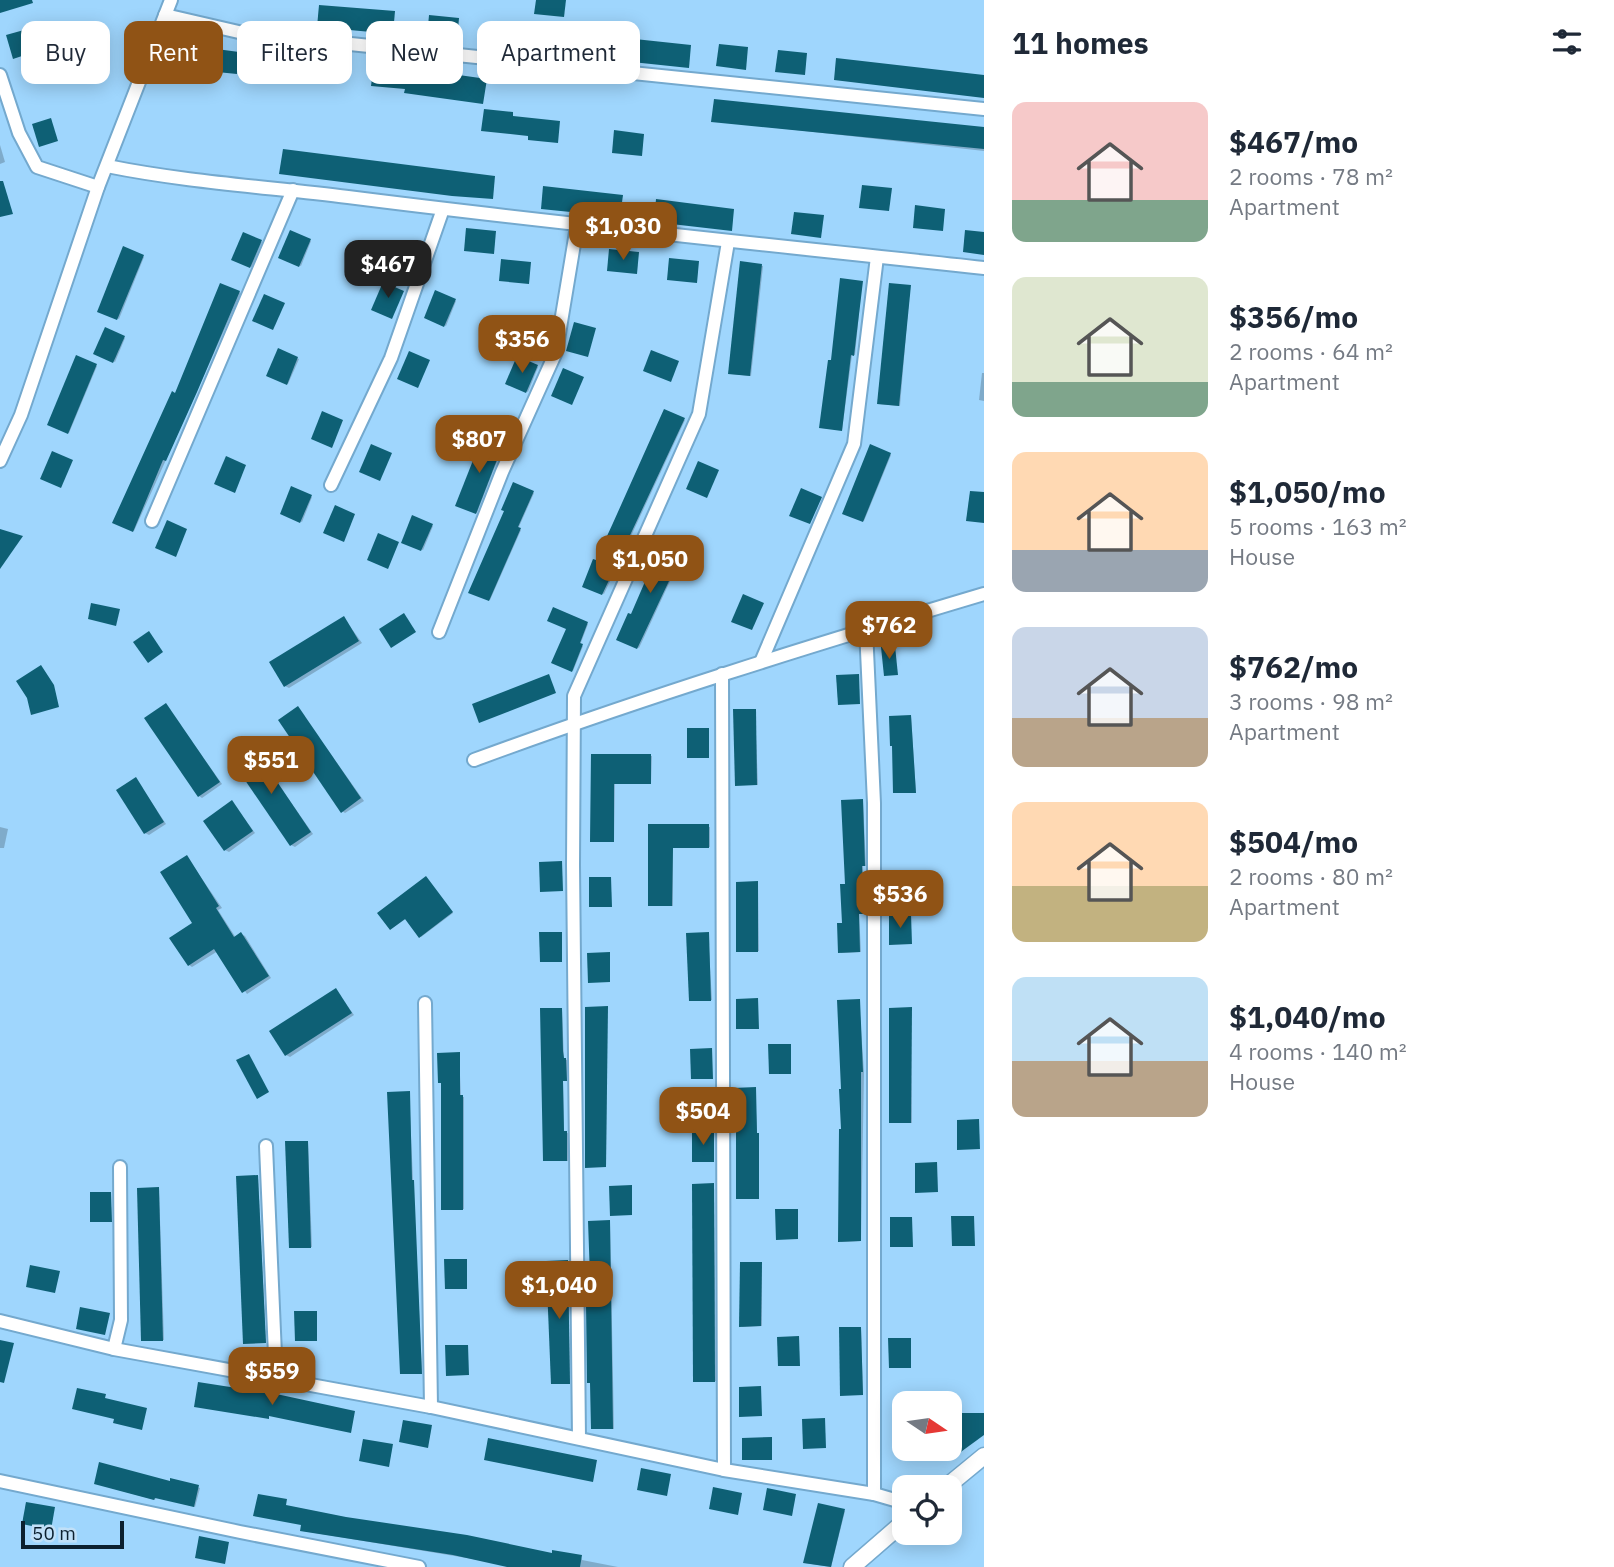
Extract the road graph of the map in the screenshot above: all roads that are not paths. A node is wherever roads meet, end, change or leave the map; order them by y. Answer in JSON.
{"nodes":[{"id":1,"x":171,"y":0,"type":"edge"},
{"id":2,"x":165,"y":15,"type":"junction"},
{"id":3,"x":0,"y":75,"type":"edge"},
{"id":4,"x":984,"y":109,"type":"edge"},
{"id":5,"x":107,"y":166,"type":"junction"},
{"id":6,"x":98,"y":187,"type":"junction"},
{"id":7,"x":293,"y":190,"type":"junction"},
{"id":8,"x":443,"y":209,"type":"junction"},
{"id":9,"x":577,"y":226,"type":"junction"},
{"id":10,"x":728,"y":242,"type":"junction"},
{"id":11,"x":877,"y":257,"type":"junction"},
{"id":12,"x":984,"y":268,"type":"edge"},
{"id":13,"x":0,"y":461,"type":"edge"},
{"id":14,"x":331,"y":485,"type":"dead end"},
{"id":15,"x":152,"y":521,"type":"dead end"},
{"id":16,"x":984,"y":594,"type":"edge"},
{"id":17,"x":866,"y":629,"type":"junction"},
{"id":18,"x":439,"y":632,"type":"dead end"},
{"id":19,"x":761,"y":662,"type":"junction"},
{"id":20,"x":722,"y":674,"type":"junction"},
{"id":21,"x":574,"y":723,"type":"junction"},
{"id":22,"x":474,"y":761,"type":"dead end"},
{"id":23,"x":425,"y":1003,"type":"dead end"},
{"id":24,"x":266,"y":1146,"type":"dead end"},
{"id":25,"x":120,"y":1167,"type":"dead end"},
{"id":26,"x":0,"y":1321,"type":"edge"},
{"id":27,"x":114,"y":1349,"type":"junction"},
{"id":28,"x":276,"y":1378,"type":"junction"},
{"id":29,"x":431,"y":1407,"type":"junction"},
{"id":30,"x":579,"y":1438,"type":"junction"},
{"id":31,"x":984,"y":1456,"type":"edge"},
{"id":32,"x":724,"y":1470,"type":"junction"},
{"id":33,"x":961,"y":1475,"type":"edge"},
{"id":34,"x":0,"y":1480,"type":"edge"},
{"id":35,"x":874,"y":1494,"type":"junction"},
{"id":36,"x":892,"y":1499,"type":"edge"},
{"id":37,"x":892,"y":1532,"type":"edge"},
{"id":38,"x":419,"y":1567,"type":"edge"},
{"id":39,"x":852,"y":1567,"type":"edge"}],
"edges":[{"from":1,"to":2,"type":"street"},
{"from":2,"to":4,"type":"street"},
{"from":2,"to":5,"type":"street"},
{"from":3,"to":6,"type":"street"},
{"from":5,"to":6,"type":"street"},
{"from":5,"to":7,"type":"street"},
{"from":6,"to":13,"type":"street"},
{"from":7,"to":8,"type":"street"},
{"from":7,"to":15,"type":"street"},
{"from":8,"to":9,"type":"street"},
{"from":8,"to":14,"type":"street"},
{"from":9,"to":10,"type":"street"},
{"from":9,"to":18,"type":"street"},
{"from":10,"to":11,"type":"street"},
{"from":10,"to":21,"type":"street"},
{"from":11,"to":12,"type":"street"},
{"from":11,"to":19,"type":"street"},
{"from":16,"to":17,"type":"street"},
{"from":17,"to":19,"type":"street"},
{"from":17,"to":35,"type":"street"},
{"from":19,"to":20,"type":"street"},
{"from":20,"to":21,"type":"street"},
{"from":20,"to":32,"type":"street"},
{"from":21,"to":22,"type":"street"},
{"from":21,"to":30,"type":"street"},
{"from":23,"to":29,"type":"street"},
{"from":24,"to":28,"type":"street"},
{"from":25,"to":27,"type":"street"},
{"from":26,"to":27,"type":"street"},
{"from":27,"to":28,"type":"street"},
{"from":28,"to":29,"type":"street"},
{"from":29,"to":30,"type":"street"},
{"from":30,"to":32,"type":"street"},
{"from":31,"to":33,"type":"street"},
{"from":32,"to":35,"type":"street"},
{"from":34,"to":38,"type":"street"},
{"from":35,"to":36,"type":"street"},
{"from":37,"to":39,"type":"street"}]}
